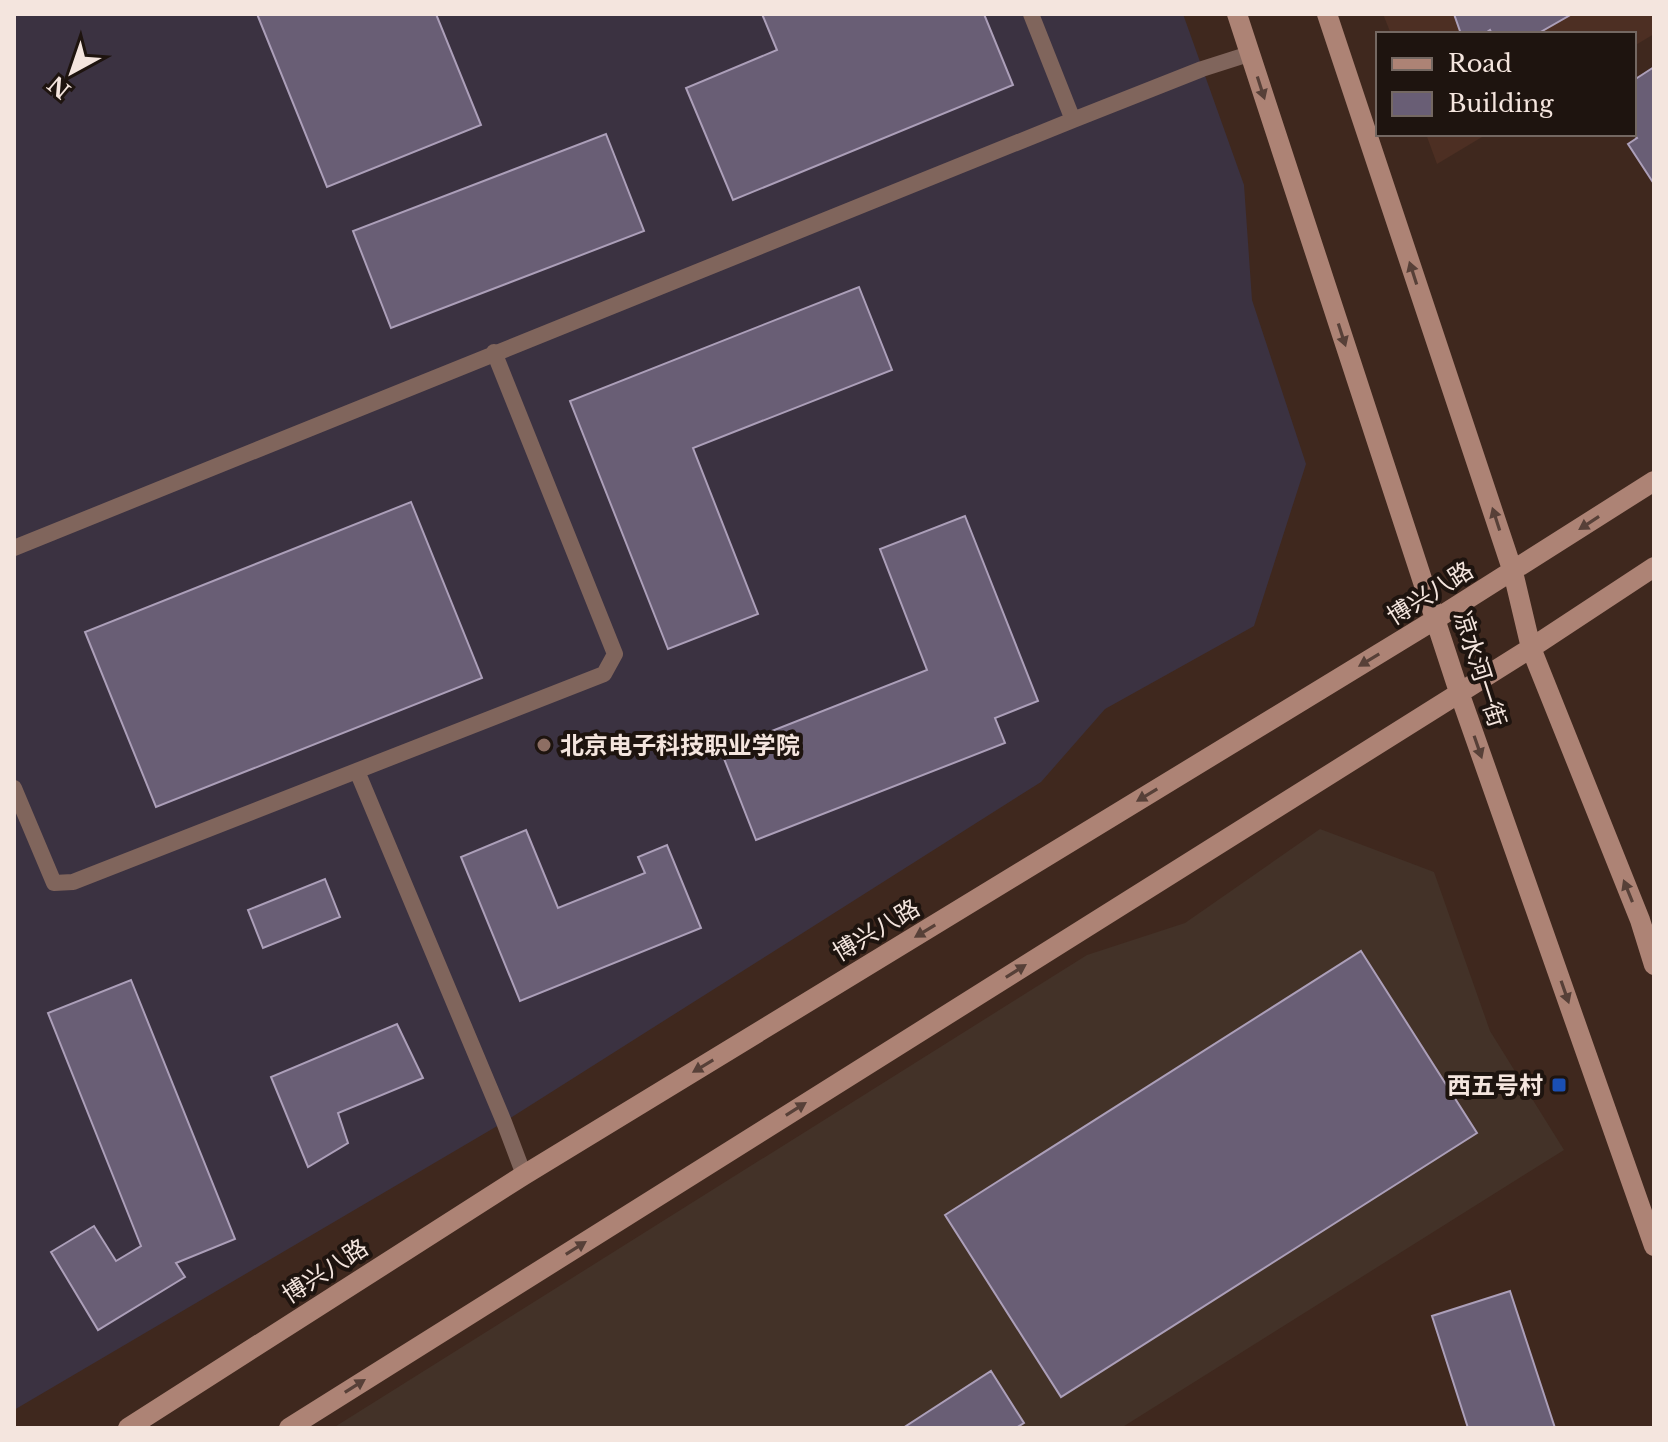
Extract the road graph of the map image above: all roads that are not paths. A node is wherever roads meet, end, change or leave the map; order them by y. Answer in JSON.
{"nodes":[{"id":1,"x":1031,"y":14,"type":"edge"},
{"id":2,"x":1237,"y":14,"type":"edge"},
{"id":3,"x":1327,"y":14,"type":"edge"},
{"id":4,"x":1249,"y":54,"type":"junction"},
{"id":5,"x":1073,"y":120,"type":"junction"},
{"id":6,"x":494,"y":352,"type":"junction"},
{"id":7,"x":1654,"y":481,"type":"edge"},
{"id":8,"x":14,"y":548,"type":"edge"},
{"id":9,"x":1654,"y":567,"type":"edge"},
{"id":10,"x":1513,"y":572,"type":"junction"},
{"id":11,"x":1436,"y":619,"type":"junction"},
{"id":12,"x":1531,"y":648,"type":"junction"},
{"id":13,"x":1459,"y":692,"type":"junction"},
{"id":14,"x":357,"y":771,"type":"junction"},
{"id":15,"x":14,"y":788,"type":"edge"},
{"id":16,"x":1647,"y":916,"type":"edge"},
{"id":17,"x":1654,"y":965,"type":"edge"},
{"id":18,"x":524,"y":1175,"type":"junction"},
{"id":19,"x":1654,"y":1246,"type":"edge"},
{"id":20,"x":128,"y":1428,"type":"edge"},
{"id":21,"x":289,"y":1428,"type":"edge"}],
"edges":[{"from":1,"to":5,"type":"lane"},
{"from":2,"to":4,"type":"main road","name":"凉水河一街"},
{"from":10,"to":3,"type":"main road","one_way":true},
{"from":4,"to":5,"type":"lane"},
{"from":4,"to":11,"type":"main road","name":"凉水河一街","one_way":true},
{"from":5,"to":6,"type":"lane"},
{"from":6,"to":8,"type":"lane"},
{"from":6,"to":14,"type":"lane"},
{"from":7,"to":10,"type":"main road","name":"博兴八路","one_way":true},
{"from":9,"to":12,"type":"main road"},
{"from":10,"to":11,"type":"main road","name":"博兴八路"},
{"from":10,"to":12,"type":"main road"},
{"from":11,"to":13,"type":"main road","name":"凉水河一街"},
{"from":11,"to":18,"type":"main road","name":"博兴八路","one_way":true},
{"from":12,"to":13,"type":"main road"},
{"from":16,"to":12,"type":"main road","one_way":true},
{"from":13,"to":19,"type":"main road","name":"凉水河一街","one_way":true},
{"from":21,"to":13,"type":"main road","one_way":true},
{"from":14,"to":15,"type":"lane"},
{"from":14,"to":18,"type":"lane"},
{"from":16,"to":17,"type":"main road"},
{"from":18,"to":20,"type":"main road","name":"博兴八路"}]}
